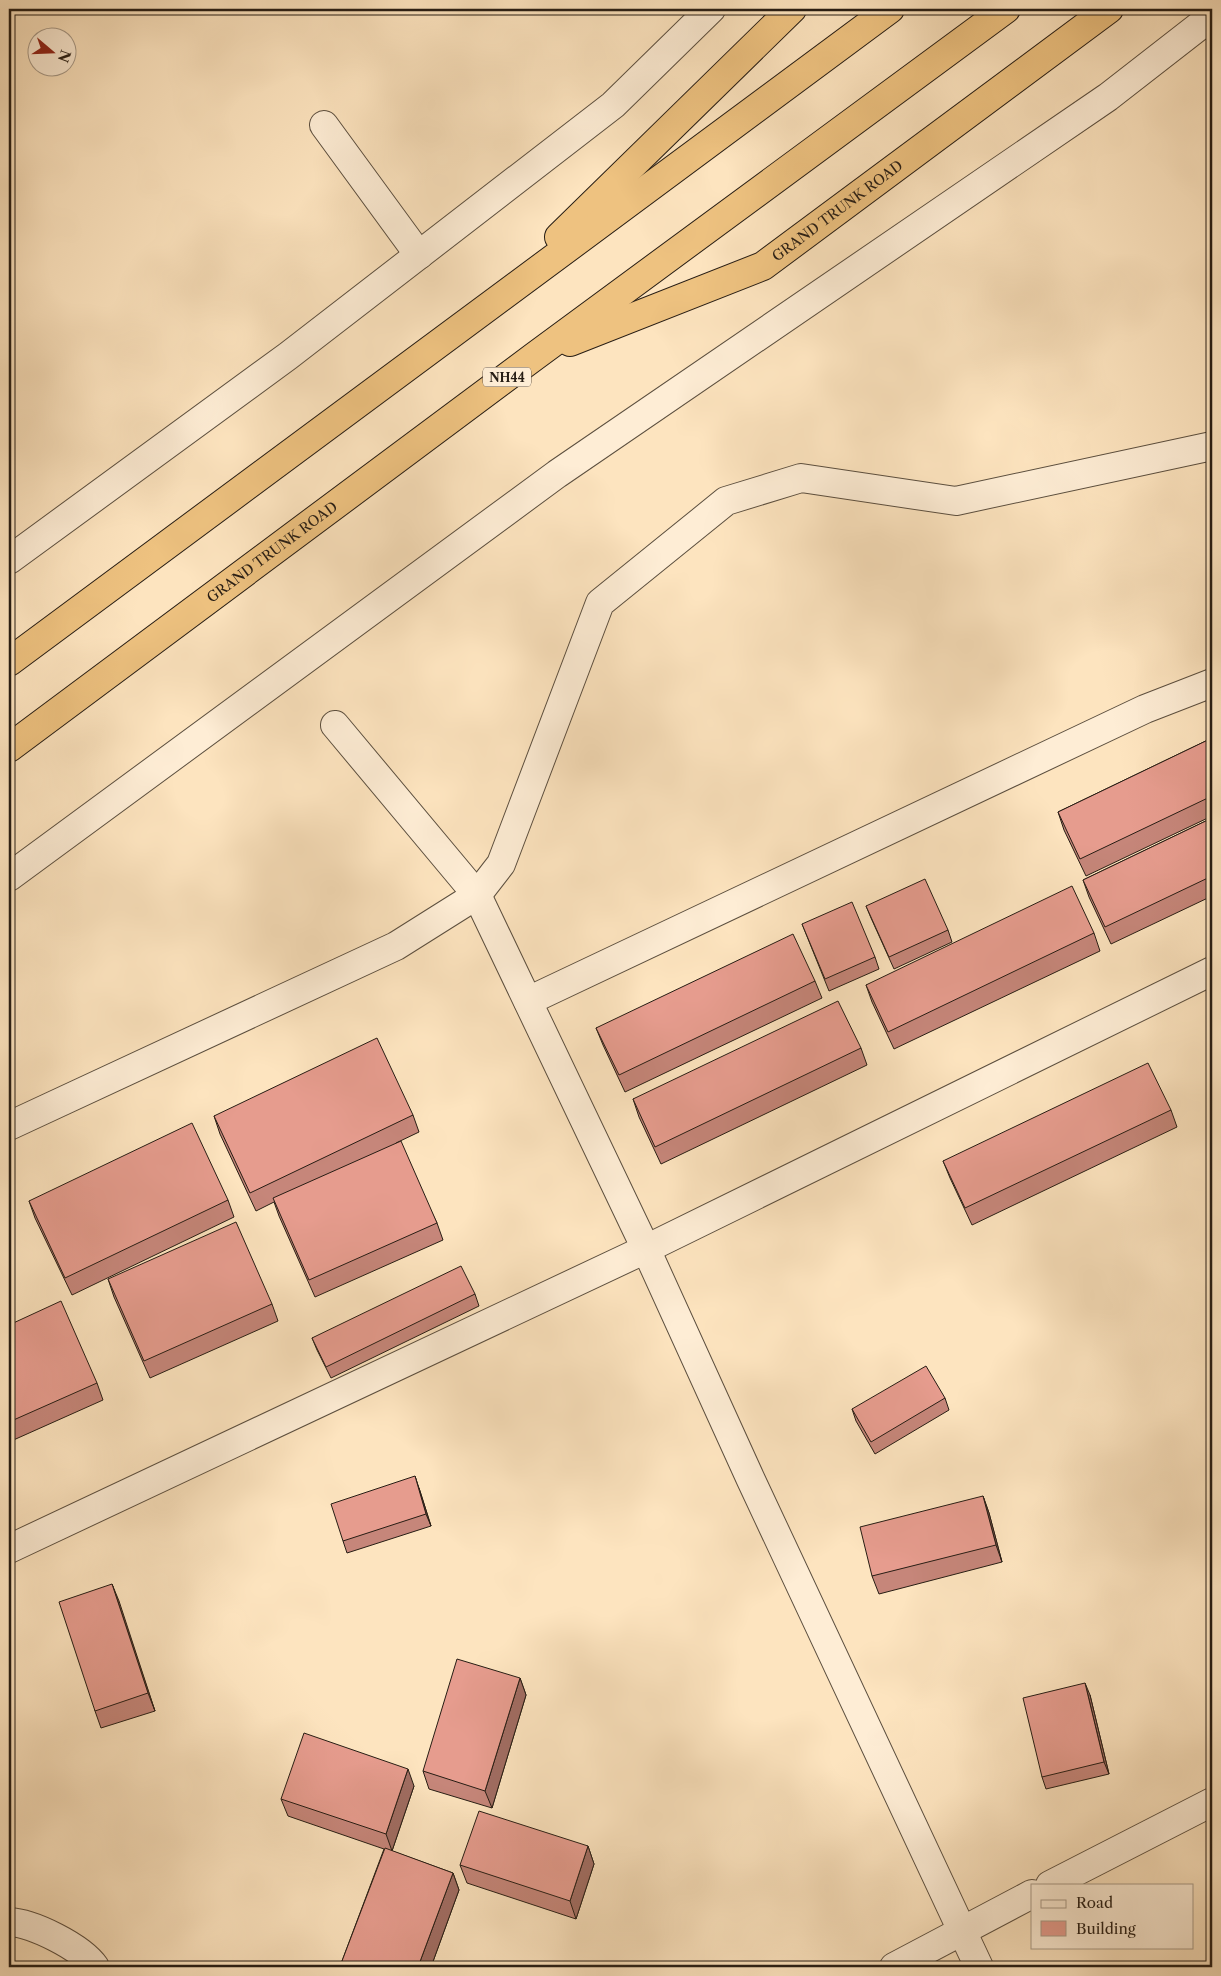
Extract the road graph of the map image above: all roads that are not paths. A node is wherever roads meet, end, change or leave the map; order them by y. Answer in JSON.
{"nodes":[{"id":1,"x":711,"y":9,"type":"edge"},
{"id":2,"x":792,"y":9,"type":"edge"},
{"id":3,"x":890,"y":9,"type":"edge"},
{"id":4,"x":1006,"y":9,"type":"edge"},
{"id":5,"x":1109,"y":9,"type":"edge"},
{"id":6,"x":1212,"y":16,"type":"edge"},
{"id":7,"x":324,"y":125,"type":"dead end"},
{"id":8,"x":419,"y":255,"type":"junction"},
{"id":9,"x":486,"y":308,"type":"junction"},
{"id":10,"x":535,"y":356,"type":"junction"},
{"id":11,"x":1212,"y":446,"type":"edge"},
{"id":12,"x":9,"y":560,"type":"edge"},
{"id":13,"x":9,"y":662,"type":"edge"},
{"id":14,"x":1212,"y":683,"type":"edge"},
{"id":15,"x":335,"y":725,"type":"dead end"},
{"id":16,"x":9,"y":748,"type":"edge"},
{"id":17,"x":9,"y":877,"type":"edge"},
{"id":18,"x":477,"y":895,"type":"junction"},
{"id":19,"x":1212,"y":971,"type":"edge"},
{"id":20,"x":528,"y":1001,"type":"junction"},
{"id":21,"x":9,"y":1126,"type":"edge"},
{"id":22,"x":646,"y":1249,"type":"junction"},
{"id":23,"x":9,"y":1548,"type":"edge"},
{"id":24,"x":1212,"y":1802,"type":"edge"},
{"id":25,"x":1052,"y":1884,"type":"edge"},
{"id":26,"x":1031,"y":1895,"type":"edge"},
{"id":27,"x":9,"y":1922,"type":"edge"},
{"id":28,"x":962,"y":1930,"type":"junction"},
{"id":29,"x":95,"y":1967,"type":"edge"},
{"id":30,"x":894,"y":1967,"type":"edge"},
{"id":31,"x":979,"y":1967,"type":"edge"}],
"edges":[{"from":1,"to":8,"type":"street"},
{"from":2,"to":9,"type":"highway"},
{"from":3,"to":9,"type":"highway"},
{"from":4,"to":10,"type":"highway","name":"GRAND TRUNK ROAD","number":"NH44"},
{"from":5,"to":10,"type":"highway","name":"GRAND TRUNK ROAD","number":"NH44"},
{"from":6,"to":17,"type":"street"},
{"from":7,"to":8,"type":"street"},
{"from":8,"to":12,"type":"street"},
{"from":9,"to":13,"type":"highway"},
{"from":10,"to":16,"type":"highway","name":"GRAND TRUNK ROAD","number":"NH44"},
{"from":11,"to":18,"type":"street"},
{"from":14,"to":20,"type":"street"},
{"from":15,"to":18,"type":"street"},
{"from":18,"to":20,"type":"street"},
{"from":18,"to":21,"type":"street"},
{"from":19,"to":22,"type":"street"},
{"from":20,"to":22,"type":"street"},
{"from":22,"to":23,"type":"street"},
{"from":22,"to":28,"type":"street"},
{"from":24,"to":25,"type":"street"},
{"from":26,"to":28,"type":"street"},
{"from":27,"to":29,"type":"street"},
{"from":28,"to":30,"type":"street"},
{"from":28,"to":31,"type":"street"}]}
